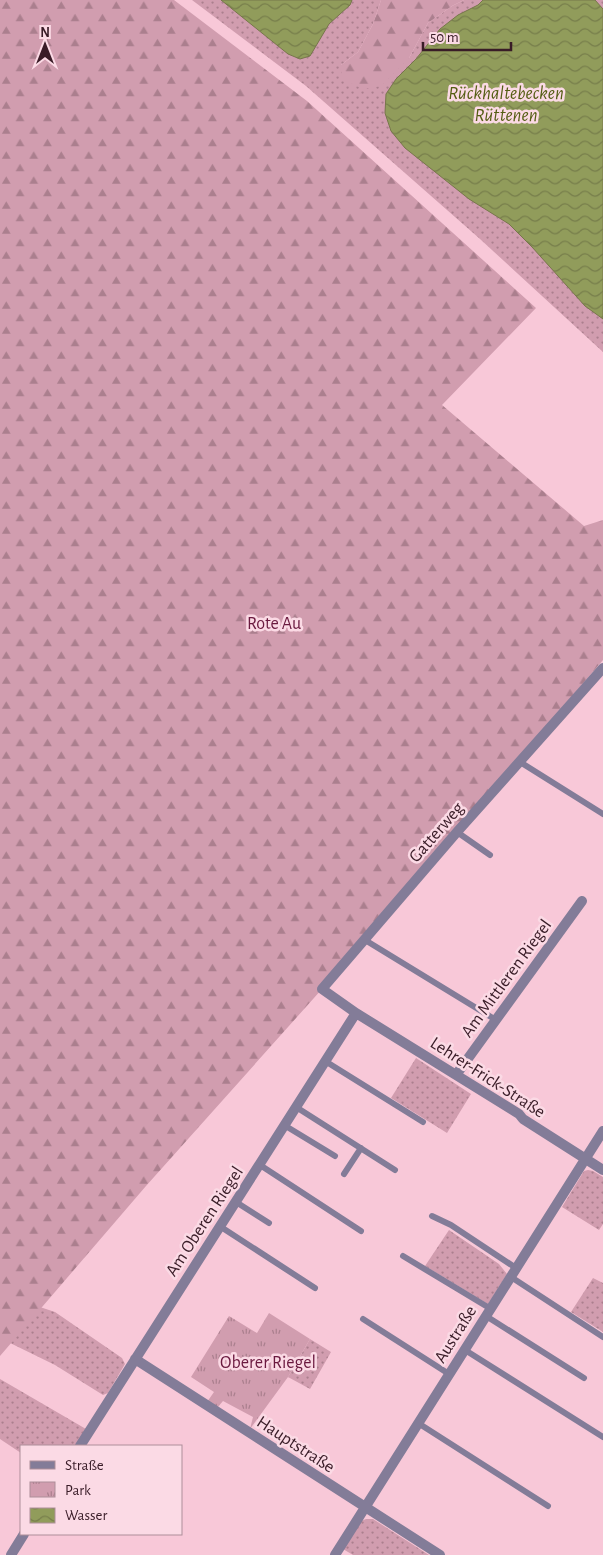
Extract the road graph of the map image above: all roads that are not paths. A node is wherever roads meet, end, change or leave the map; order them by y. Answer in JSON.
{"nodes":[{"id":1,"x":603,"y":668,"type":"edge"},
{"id":2,"x":520,"y":762,"type":"junction"},
{"id":3,"x":603,"y":814,"type":"edge"},
{"id":4,"x":458,"y":832,"type":"junction"},
{"id":5,"x":490,"y":855,"type":"dead end"},
{"id":6,"x":582,"y":901,"type":"dead end"},
{"id":7,"x":365,"y":940,"type":"junction"},
{"id":8,"x":356,"y":1013,"type":"junction"},
{"id":9,"x":496,"y":1020,"type":"junction"},
{"id":10,"x":325,"y":1061,"type":"junction"},
{"id":11,"x":456,"y":1075,"type":"junction"},
{"id":12,"x":296,"y":1108,"type":"junction"},
{"id":13,"x":423,"y":1122,"type":"dead end"},
{"id":14,"x":284,"y":1126,"type":"junction"},
{"id":15,"x":603,"y":1131,"type":"edge"},
{"id":16,"x":360,"y":1148,"type":"junction"},
{"id":17,"x":335,"y":1156,"type":"dead end"},
{"id":18,"x":586,"y":1159,"type":"junction"},
{"id":19,"x":260,"y":1164,"type":"junction"},
{"id":20,"x":395,"y":1170,"type":"dead end"},
{"id":21,"x":603,"y":1170,"type":"edge"},
{"id":22,"x":344,"y":1174,"type":"dead end"},
{"id":23,"x":236,"y":1202,"type":"junction"},
{"id":24,"x":432,"y":1216,"type":"dead end"},
{"id":25,"x":269,"y":1223,"type":"dead end"},
{"id":26,"x":221,"y":1227,"type":"junction"},
{"id":27,"x":361,"y":1230,"type":"dead end"},
{"id":28,"x":403,"y":1256,"type":"dead end"},
{"id":29,"x":513,"y":1273,"type":"junction"},
{"id":30,"x":315,"y":1288,"type":"dead end"},
{"id":31,"x":488,"y":1312,"type":"junction"},
{"id":32,"x":362,"y":1319,"type":"dead end"},
{"id":33,"x":603,"y":1337,"type":"edge"},
{"id":34,"x":464,"y":1350,"type":"junction"},
{"id":35,"x":135,"y":1359,"type":"junction"},
{"id":36,"x":449,"y":1374,"type":"junction"},
{"id":37,"x":584,"y":1378,"type":"dead end"},
{"id":38,"x":418,"y":1423,"type":"junction"},
{"id":39,"x":603,"y":1437,"type":"edge"},
{"id":40,"x":81,"y":1445,"type":"edge"},
{"id":41,"x":548,"y":1506,"type":"dead end"},
{"id":42,"x":365,"y":1507,"type":"junction"},
{"id":43,"x":23,"y":1535,"type":"edge"},
{"id":44,"x":11,"y":1555,"type":"edge"},
{"id":45,"x":335,"y":1555,"type":"edge"},
{"id":46,"x":440,"y":1555,"type":"edge"}],
"edges":[{"from":1,"to":2,"type":"street","name":"Gatterweg"},
{"from":2,"to":3,"type":"lane"},
{"from":2,"to":4,"type":"street","name":"Gatterweg"},
{"from":4,"to":5,"type":"lane"},
{"from":4,"to":7,"type":"street","name":"Gatterweg"},
{"from":6,"to":9,"type":"street","name":"Am Mittleren Riegel"},
{"from":7,"to":8,"type":"street","name":"Gatterweg"},
{"from":7,"to":9,"type":"lane"},
{"from":8,"to":10,"type":"street","name":"Am Oberen Riegel"},
{"from":8,"to":11,"type":"street","name":"Lehrer-Frick-Straße"},
{"from":9,"to":11,"type":"street","name":"Am Mittleren Riegel"},
{"from":10,"to":12,"type":"street","name":"Am Oberen Riegel"},
{"from":10,"to":13,"type":"lane"},
{"from":11,"to":18,"type":"street","name":"Lehrer-Frick-Straße"},
{"from":12,"to":14,"type":"street","name":"Am Oberen Riegel"},
{"from":12,"to":16,"type":"lane"},
{"from":14,"to":17,"type":"lane"},
{"from":14,"to":19,"type":"street","name":"Am Oberen Riegel"},
{"from":15,"to":18,"type":"street","name":"Austraße"},
{"from":16,"to":20,"type":"lane"},
{"from":16,"to":22,"type":"lane"},
{"from":18,"to":21,"type":"street","name":"Lehrer-Frick-Straße"},
{"from":18,"to":29,"type":"street","name":"Austraße"},
{"from":19,"to":23,"type":"street","name":"Am Oberen Riegel"},
{"from":19,"to":27,"type":"lane"},
{"from":23,"to":25,"type":"lane"},
{"from":23,"to":26,"type":"street","name":"Am Oberen Riegel"},
{"from":24,"to":29,"type":"lane"},
{"from":26,"to":30,"type":"lane"},
{"from":26,"to":35,"type":"street","name":"Am Oberen Riegel"},
{"from":28,"to":31,"type":"lane"},
{"from":29,"to":31,"type":"street","name":"Austraße"},
{"from":29,"to":33,"type":"lane"},
{"from":31,"to":34,"type":"street","name":"Austraße"},
{"from":31,"to":37,"type":"lane"},
{"from":32,"to":36,"type":"lane"},
{"from":34,"to":36,"type":"street","name":"Austraße"},
{"from":34,"to":39,"type":"lane"},
{"from":35,"to":40,"type":"street","name":"Am Oberen Riegel"},
{"from":35,"to":42,"type":"street","name":"Hauptstraße"},
{"from":36,"to":38,"type":"street","name":"Austraße"},
{"from":38,"to":41,"type":"lane"},
{"from":38,"to":42,"type":"street","name":"Austraße"},
{"from":42,"to":45,"type":"street","name":"Austraße"},
{"from":42,"to":46,"type":"street","name":"Hauptstraße"},
{"from":43,"to":44,"type":"street"}]}
